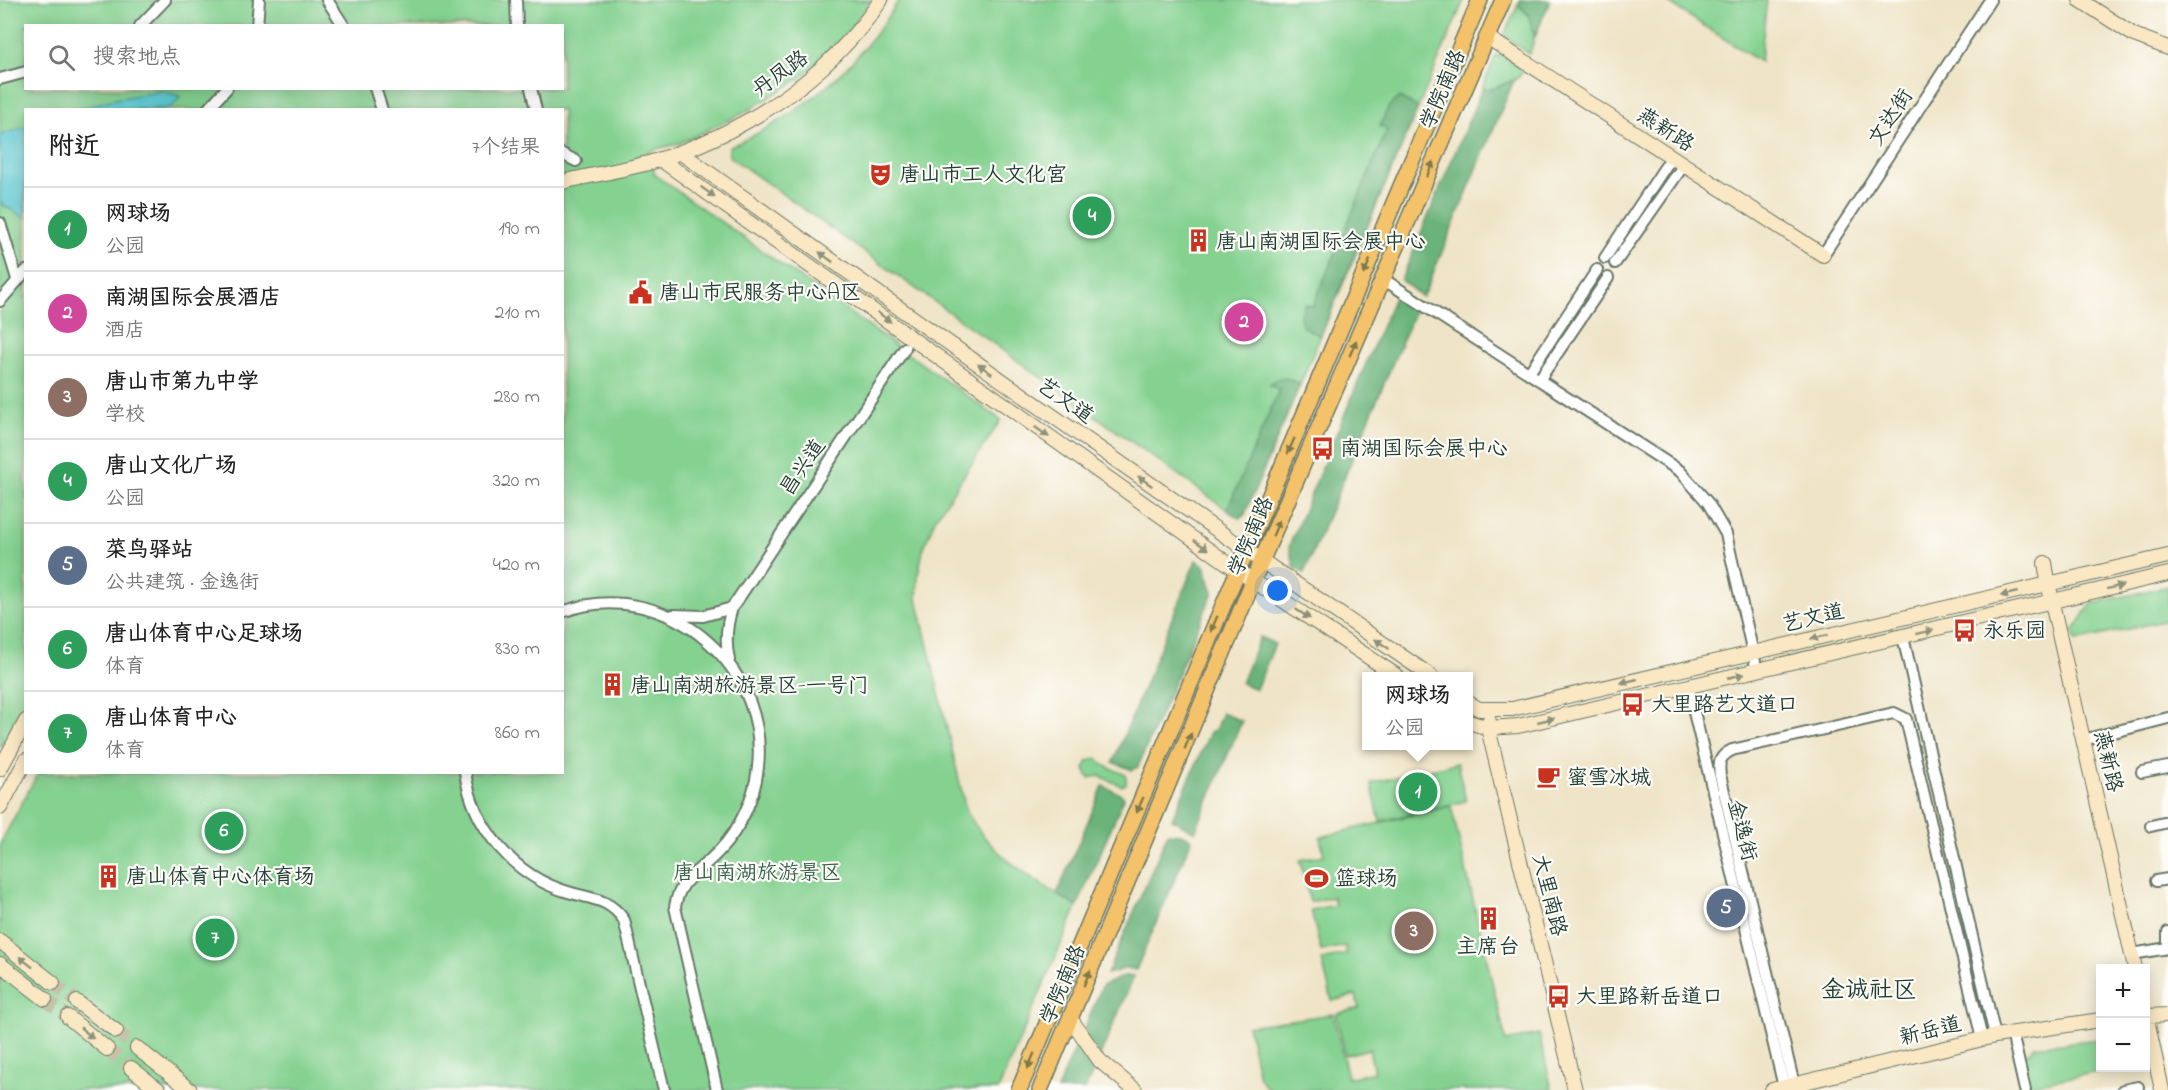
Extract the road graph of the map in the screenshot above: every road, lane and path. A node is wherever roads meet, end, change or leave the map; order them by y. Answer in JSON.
{"nodes":[{"id":1,"x":165,"y":0,"type":"edge"},
{"id":2,"x":259,"y":0,"type":"edge"},
{"id":3,"x":327,"y":0,"type":"edge"},
{"id":4,"x":516,"y":0,"type":"edge"},
{"id":5,"x":881,"y":0,"type":"edge"},
{"id":6,"x":1480,"y":0,"type":"edge"},
{"id":7,"x":1503,"y":0,"type":"edge"},
{"id":8,"x":1990,"y":0,"type":"edge"},
{"id":9,"x":2080,"y":0,"type":"edge"},
{"id":10,"x":142,"y":24,"type":"edge"},
{"id":11,"x":257,"y":24,"type":"edge"},
{"id":12,"x":343,"y":24,"type":"edge"},
{"id":13,"x":517,"y":24,"type":"edge"},
{"id":14,"x":1487,"y":37,"type":"junction"},
{"id":15,"x":2168,"y":48,"type":"edge"},
{"id":16,"x":24,"y":73,"type":"edge"},
{"id":17,"x":0,"y":79,"type":"edge"},
{"id":18,"x":225,"y":90,"type":"edge"},
{"id":19,"x":376,"y":90,"type":"edge"},
{"id":20,"x":531,"y":90,"type":"edge"},
{"id":21,"x":209,"y":108,"type":"edge"},
{"id":22,"x":381,"y":108,"type":"edge"},
{"id":23,"x":536,"y":108,"type":"edge"},
{"id":24,"x":680,"y":152,"type":"junction"},
{"id":25,"x":564,"y":155,"type":"edge"},
{"id":26,"x":1671,"y":158,"type":"junction"},
{"id":27,"x":660,"y":159,"type":"junction"},
{"id":28,"x":576,"y":161,"type":"dead end"},
{"id":29,"x":1683,"y":166,"type":"junction"},
{"id":30,"x":564,"y":176,"type":"edge"},
{"id":31,"x":564,"y":182,"type":"edge"},
{"id":32,"x":0,"y":223,"type":"edge"},
{"id":33,"x":1824,"y":255,"type":"joint"},
{"id":34,"x":1605,"y":258,"type":"junction"},
{"id":35,"x":1615,"y":263,"type":"junction"},
{"id":36,"x":1597,"y":270,"type":"junction"},
{"id":37,"x":24,"y":273,"type":"edge"},
{"id":38,"x":1608,"y":278,"type":"junction"},
{"id":39,"x":17,"y":279,"type":"junction"},
{"id":40,"x":1383,"y":279,"type":"junction"},
{"id":41,"x":0,"y":301,"type":"edge"},
{"id":42,"x":918,"y":322,"type":"junction"},
{"id":43,"x":907,"y":342,"type":"junction"},
{"id":44,"x":1529,"y":373,"type":"junction"},
{"id":45,"x":1539,"y":380,"type":"junction"},
{"id":46,"x":1245,"y":551,"type":"junction"},
{"id":47,"x":2168,"y":556,"type":"edge"},
{"id":48,"x":1262,"y":562,"type":"junction"},
{"id":49,"x":2045,"y":563,"type":"dead end"},
{"id":50,"x":1237,"y":570,"type":"junction"},
{"id":51,"x":2168,"y":574,"type":"edge"},
{"id":52,"x":1254,"y":582,"type":"junction"},
{"id":53,"x":2050,"y":585,"type":"junction"},
{"id":54,"x":2052,"y":603,"type":"junction"},
{"id":55,"x":732,"y":608,"type":"junction"},
{"id":56,"x":564,"y":612,"type":"edge"},
{"id":57,"x":668,"y":615,"type":"junction"},
{"id":58,"x":1903,"y":637,"type":"junction"},
{"id":59,"x":1755,"y":652,"type":"junction"},
{"id":60,"x":730,"y":664,"type":"junction"},
{"id":61,"x":1757,"y":671,"type":"junction"},
{"id":62,"x":1391,"y":672,"type":"edge"},
{"id":63,"x":1425,"y":672,"type":"edge"},
{"id":64,"x":1688,"y":687,"type":"junction"},
{"id":65,"x":1473,"y":705,"type":"edge"},
{"id":66,"x":1490,"y":710,"type":"junction"},
{"id":67,"x":2168,"y":718,"type":"edge"},
{"id":68,"x":1473,"y":724,"type":"edge"},
{"id":69,"x":24,"y":725,"type":"edge"},
{"id":70,"x":1488,"y":728,"type":"junction"},
{"id":71,"x":2083,"y":740,"type":"junction"},
{"id":72,"x":24,"y":764,"type":"edge"},
{"id":73,"x":2168,"y":767,"type":"edge"},
{"id":74,"x":0,"y":769,"type":"edge"},
{"id":75,"x":2142,"y":772,"type":"dead end"},
{"id":76,"x":466,"y":774,"type":"edge"},
{"id":77,"x":0,"y":808,"type":"edge"},
{"id":78,"x":2168,"y":822,"type":"edge"},
{"id":79,"x":2151,"y":826,"type":"dead end"},
{"id":80,"x":2168,"y":879,"type":"edge"},
{"id":81,"x":2156,"y":881,"type":"dead end"},
{"id":82,"x":2168,"y":932,"type":"edge"},
{"id":83,"x":0,"y":941,"type":"edge"},
{"id":84,"x":2168,"y":948,"type":"edge"},
{"id":85,"x":2132,"y":954,"type":"junction"},
{"id":86,"x":0,"y":964,"type":"edge"},
{"id":87,"x":2134,"y":964,"type":"edge"},
{"id":88,"x":53,"y":983,"type":"tunnel mouth"},
{"id":89,"x":45,"y":999,"type":"tunnel mouth"},
{"id":90,"x":77,"y":1002,"type":"tunnel mouth"},
{"id":91,"x":2150,"y":1015,"type":"edge"},
{"id":92,"x":2168,"y":1015,"type":"edge"},
{"id":93,"x":68,"y":1017,"type":"tunnel mouth"},
{"id":94,"x":1070,"y":1018,"type":"junction"},
{"id":95,"x":2147,"y":1018,"type":"edge"},
{"id":96,"x":2096,"y":1021,"type":"edge"},
{"id":97,"x":116,"y":1031,"type":"tunnel mouth"},
{"id":98,"x":2012,"y":1033,"type":"junction"},
{"id":99,"x":1989,"y":1038,"type":"junction"},
{"id":100,"x":137,"y":1048,"type":"tunnel mouth"},
{"id":101,"x":107,"y":1049,"type":"tunnel mouth"},
{"id":102,"x":131,"y":1068,"type":"tunnel mouth"},
{"id":103,"x":1783,"y":1087,"type":"edge"},
{"id":104,"x":2138,"y":1087,"type":"dead end"},
{"id":105,"x":159,"y":1090,"type":"edge"},
{"id":106,"x":190,"y":1090,"type":"edge"},
{"id":107,"x":664,"y":1090,"type":"edge"},
{"id":108,"x":717,"y":1090,"type":"edge"},
{"id":109,"x":1019,"y":1090,"type":"edge"},
{"id":110,"x":1040,"y":1090,"type":"edge"},
{"id":111,"x":1135,"y":1090,"type":"edge"},
{"id":112,"x":1575,"y":1090,"type":"edge"},
{"id":113,"x":2023,"y":1090,"type":"edge"},
{"id":114,"x":2123,"y":1090,"type":"edge"},
{"id":115,"x":2162,"y":1090,"type":"edge"}],
"edges":[{"from":1,"to":10,"type":"street"},
{"from":2,"to":11,"type":"street"},
{"from":3,"to":12,"type":"street"},
{"from":4,"to":13,"type":"street"},
{"from":5,"to":24,"type":"main road","name":"丹凤路"},
{"from":6,"to":46,"type":"main road","name":"学院南路","one_way":true},
{"from":7,"to":14,"type":"main road","name":"学院南路"},
{"from":8,"to":33,"type":"street","name":"文达街"},
{"from":9,"to":15,"type":"main road"},
{"from":14,"to":26,"type":"main road","name":"燕新路"},
{"from":40,"to":14,"type":"main road","name":"学院南路","one_way":true},
{"from":16,"to":17,"type":"street"},
{"from":18,"to":21,"type":"street"},
{"from":19,"to":22,"type":"street"},
{"from":20,"to":23,"type":"street"},
{"from":24,"to":27,"type":"main road","name":"丹凤路"},
{"from":24,"to":30,"type":"main road","name":"丹凤路"},
{"from":42,"to":24,"type":"main road","name":"艺文道","one_way":true},
{"from":25,"to":28,"type":"street"},
{"from":26,"to":29,"type":"main road","name":"燕新路"},
{"from":26,"to":34,"type":"street"},
{"from":27,"to":31,"type":"main road","name":"丹凤路"},
{"from":27,"to":43,"type":"main road","name":"艺文道","one_way":true},
{"from":29,"to":33,"type":"main road","name":"燕新路"},
{"from":29,"to":35,"type":"street"},
{"from":32,"to":39,"type":"street"},
{"from":34,"to":35,"type":"street"},
{"from":34,"to":36,"type":"street"},
{"from":35,"to":38,"type":"street"},
{"from":36,"to":38,"type":"street"},
{"from":36,"to":44,"type":"street"},
{"from":37,"to":39,"type":"street"},
{"from":38,"to":45,"type":"street"},
{"from":39,"to":41,"type":"street"},
{"from":40,"to":44,"type":"street"},
{"from":48,"to":40,"type":"main road","name":"学院南路","one_way":true},
{"from":42,"to":43,"type":"main road"},
{"from":46,"to":42,"type":"main road","name":"艺文道","one_way":true},
{"from":43,"to":50,"type":"main road","name":"艺文道","one_way":true},
{"from":43,"to":55,"type":"street","name":"昌兴道"},
{"from":44,"to":45,"type":"street"},
{"from":45,"to":59,"type":"street"},
{"from":46,"to":48,"type":"main road","name":"艺文道"},
{"from":46,"to":50,"type":"main road","name":"学院南路"},
{"from":47,"to":53,"type":"main road","name":"艺文道"},
{"from":48,"to":52,"type":"main road","name":"学院南路"},
{"from":63,"to":48,"type":"main road","name":"艺文道","one_way":true},
{"from":49,"to":53,"type":"main road","name":"燕新路"},
{"from":50,"to":52,"type":"main road","name":"艺文道"},
{"from":50,"to":109,"type":"main road","name":"学院南路","one_way":true},
{"from":54,"to":51,"type":"main road","name":"艺文道","one_way":true},
{"from":52,"to":62,"type":"main road","name":"艺文道","one_way":true},
{"from":94,"to":52,"type":"main road","name":"学院南路","one_way":true},
{"from":53,"to":54,"type":"main road","name":"燕新路"},
{"from":53,"to":59,"type":"main road","name":"艺文道","one_way":true},
{"from":58,"to":54,"type":"main road","name":"艺文道","one_way":true},
{"from":54,"to":71,"type":"main road","name":"燕新路"},
{"from":55,"to":57,"type":"street"},
{"from":55,"to":60,"type":"street"},
{"from":56,"to":57,"type":"street"},
{"from":57,"to":60,"type":"street"},
{"from":58,"to":61,"type":"main road","name":"艺文道"},
{"from":58,"to":99,"type":"street"},
{"from":59,"to":61,"type":"street"},
{"from":59,"to":66,"type":"main road","name":"艺文道","one_way":true},
{"from":60,"to":108,"type":"street"},
{"from":64,"to":61,"type":"main road","name":"艺文道","one_way":true},
{"from":70,"to":64,"type":"main road","name":"艺文道","one_way":true},
{"from":64,"to":103,"type":"street","name":"金逸街"},
{"from":65,"to":66,"type":"main road","name":"艺文道"},
{"from":66,"to":70,"type":"main road","name":"大里南路"},
{"from":67,"to":71,"type":"street"},
{"from":68,"to":70,"type":"main road","name":"艺文道"},
{"from":69,"to":74,"type":"main road"},
{"from":70,"to":112,"type":"main road","name":"大里南路"},
{"from":71,"to":85,"type":"main road","name":"燕新路"},
{"from":72,"to":77,"type":"main road"},
{"from":73,"to":75,"type":"street"},
{"from":76,"to":107,"type":"street"},
{"from":78,"to":79,"type":"street"},
{"from":80,"to":81,"type":"street"},
{"from":82,"to":84,"type":"street"},
{"from":88,"to":83,"type":"main road","one_way":true},
{"from":84,"to":85,"type":"street"},
{"from":85,"to":87,"type":"main road","name":"燕新路"},
{"from":86,"to":89,"type":"main road"},
{"from":90,"to":97,"type":"main road"},
{"from":91,"to":92,"type":"main road"},
{"from":93,"to":101,"type":"main road","one_way":true},
{"from":94,"to":110,"type":"main road","name":"学院南路"},
{"from":94,"to":111,"type":"main road"},
{"from":95,"to":115,"type":"main road"},
{"from":96,"to":98,"type":"main road","name":"新岳道"},
{"from":98,"to":99,"type":"main road","name":"新岳道"},
{"from":98,"to":113,"type":"street"},
{"from":99,"to":103,"type":"main road","name":"新岳道"},
{"from":99,"to":103,"type":"street"},
{"from":100,"to":106,"type":"main road"},
{"from":102,"to":105,"type":"main road"},
{"from":104,"to":114,"type":"street"}]}
